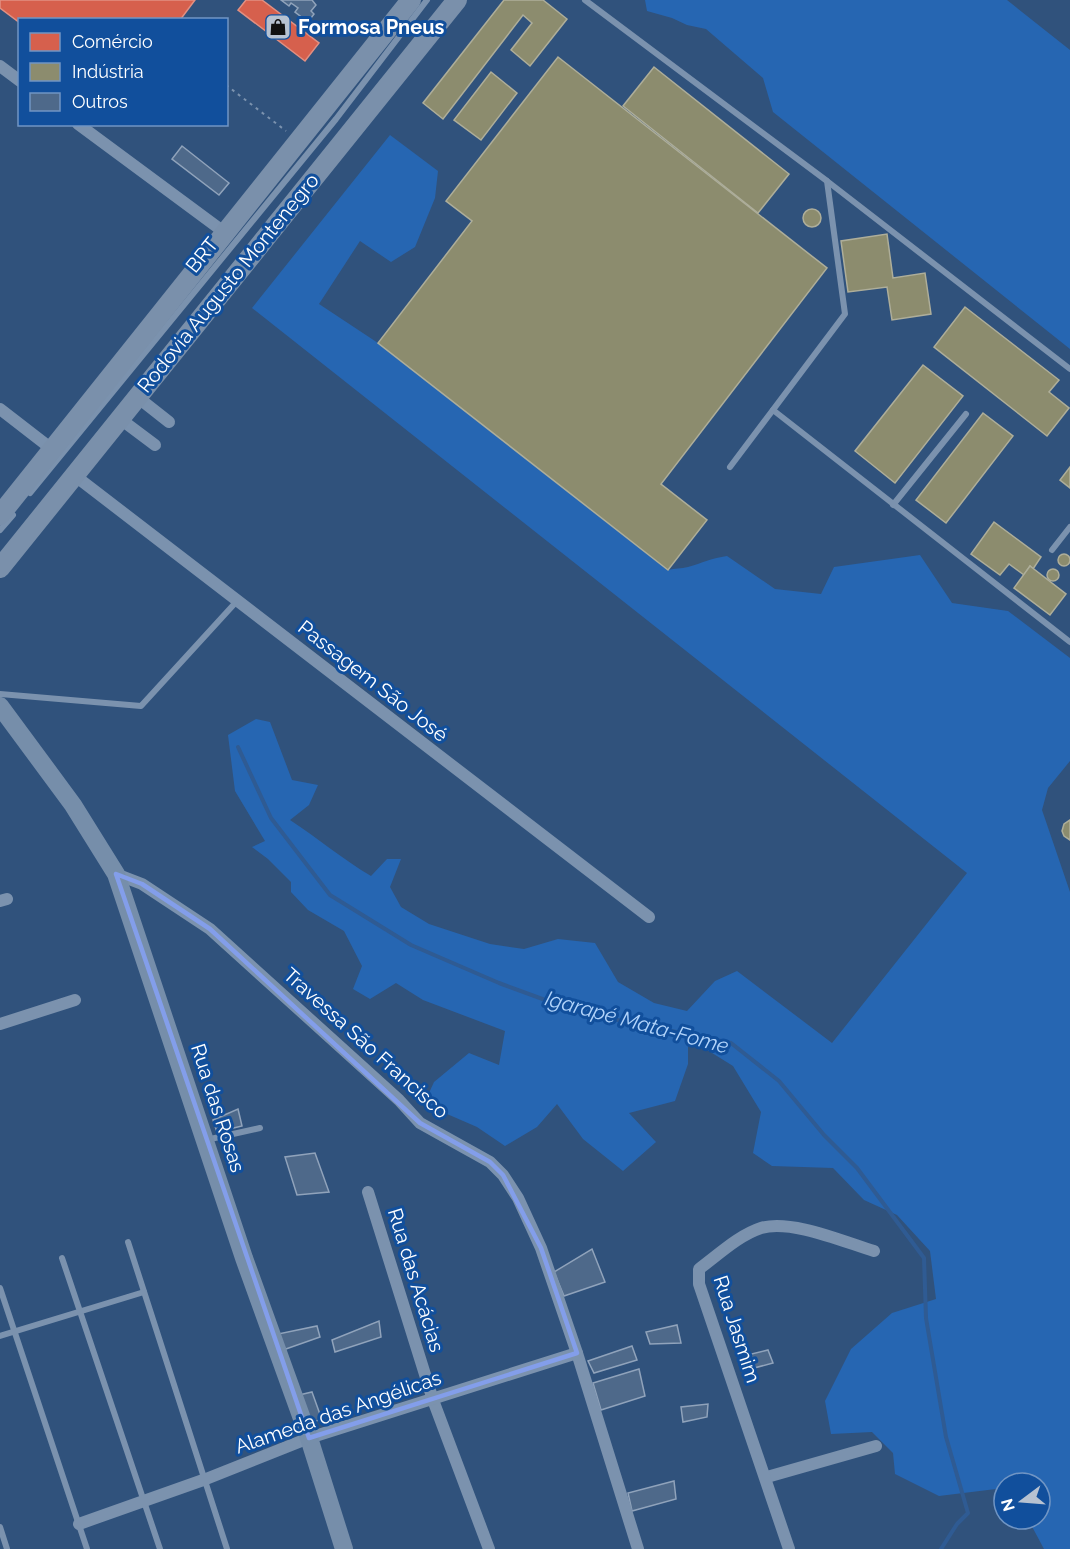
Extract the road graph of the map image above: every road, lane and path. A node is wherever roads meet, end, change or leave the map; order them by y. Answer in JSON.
{"nodes":[{"id":1,"x":411,"y":0,"type":"edge"},
{"id":2,"x":427,"y":0,"type":"edge"},
{"id":3,"x":457,"y":0,"type":"edge"},
{"id":4,"x":585,"y":0,"type":"edge"},
{"id":5,"x":0,"y":66,"type":"edge"},
{"id":6,"x":18,"y":80,"type":"edge"},
{"id":7,"x":228,"y":86,"type":"edge"},
{"id":8,"x":278,"y":124,"type":"dead end"},
{"id":9,"x":81,"y":126,"type":"edge"},
{"id":10,"x":826,"y":181,"type":"junction"},
{"id":11,"x":224,"y":232,"type":"junction"},
{"id":12,"x":1070,"y":369,"type":"edge"},
{"id":13,"x":136,"y":396,"type":"junction"},
{"id":14,"x":0,"y":409,"type":"edge"},
{"id":15,"x":773,"y":411,"type":"junction"},
{"id":16,"x":966,"y":414,"type":"dead end"},
{"id":17,"x":119,"y":418,"type":"junction"},
{"id":18,"x":170,"y":422,"type":"dead end"},
{"id":19,"x":154,"y":445,"type":"dead end"},
{"id":20,"x":53,"y":450,"type":"junction"},
{"id":21,"x":730,"y":467,"type":"dead end"},
{"id":22,"x":74,"y":475,"type":"junction"},
{"id":23,"x":26,"y":498,"type":"dead end"},
{"id":24,"x":893,"y":505,"type":"junction"},
{"id":25,"x":19,"y":506,"type":"dead end"},
{"id":26,"x":0,"y":514,"type":"edge"},
{"id":27,"x":1070,"y":527,"type":"edge"},
{"id":28,"x":0,"y":530,"type":"edge"},
{"id":29,"x":1052,"y":550,"type":"dead end"},
{"id":30,"x":0,"y":568,"type":"edge"},
{"id":31,"x":237,"y":601,"type":"junction"},
{"id":32,"x":1070,"y":642,"type":"edge"},
{"id":33,"x":0,"y":694,"type":"edge"},
{"id":34,"x":0,"y":706,"type":"edge"},
{"id":35,"x":116,"y":874,"type":"junction"},
{"id":36,"x":649,"y":917,"type":"dead end"},
{"id":37,"x":75,"y":1000,"type":"dead end"},
{"id":38,"x":0,"y":1024,"type":"edge"},
{"id":39,"x":260,"y":1128,"type":"dead end"},
{"id":40,"x":205,"y":1140,"type":"junction"},
{"id":41,"x":368,"y":1192,"type":"dead end"},
{"id":42,"x":128,"y":1242,"type":"dead end"},
{"id":43,"x":874,"y":1251,"type":"dead end"},
{"id":44,"x":63,"y":1258,"type":"dead end"},
{"id":45,"x":0,"y":1288,"type":"edge"},
{"id":46,"x":144,"y":1292,"type":"junction"},
{"id":47,"x":79,"y":1311,"type":"junction"},
{"id":48,"x":16,"y":1332,"type":"junction"},
{"id":49,"x":0,"y":1336,"type":"edge"},
{"id":50,"x":577,"y":1353,"type":"junction"},
{"id":51,"x":433,"y":1400,"type":"junction"},
{"id":52,"x":309,"y":1438,"type":"junction"},
{"id":53,"x":876,"y":1446,"type":"dead end"},
{"id":54,"x":767,"y":1477,"type":"junction"},
{"id":55,"x":206,"y":1479,"type":"junction"},
{"id":56,"x":144,"y":1499,"type":"junction"},
{"id":57,"x":79,"y":1524,"type":"junction"},
{"id":58,"x":0,"y":1527,"type":"edge"},
{"id":59,"x":7,"y":1549,"type":"edge"},
{"id":60,"x":87,"y":1549,"type":"edge"},
{"id":61,"x":160,"y":1549,"type":"edge"},
{"id":62,"x":227,"y":1549,"type":"edge"},
{"id":63,"x":344,"y":1549,"type":"edge"},
{"id":64,"x":489,"y":1549,"type":"edge"},
{"id":65,"x":638,"y":1549,"type":"edge"},
{"id":66,"x":789,"y":1549,"type":"edge"}],
"edges":[{"from":1,"to":11,"type":"main road","name":"Rodovia Augusto Montenegro"},
{"from":2,"to":23,"type":"lane","name":"BRT"},
{"from":3,"to":13,"type":"main road","name":"Rodovia Augusto Montenegro"},
{"from":4,"to":10,"type":"lane"},
{"from":5,"to":6,"type":"street"},
{"from":7,"to":8,"type":"path"},
{"from":9,"to":11,"type":"street"},
{"from":10,"to":12,"type":"lane"},
{"from":10,"to":15,"type":"lane"},
{"from":11,"to":20,"type":"main road","name":"Rodovia Augusto Montenegro"},
{"from":13,"to":17,"type":"main road","name":"Rodovia Augusto Montenegro"},
{"from":13,"to":18,"type":"street"},
{"from":14,"to":20,"type":"street"},
{"from":15,"to":21,"type":"lane"},
{"from":15,"to":24,"type":"lane"},
{"from":16,"to":24,"type":"lane"},
{"from":17,"to":19,"type":"street"},
{"from":17,"to":22,"type":"main road","name":"Rodovia Augusto Montenegro"},
{"from":20,"to":26,"type":"main road","name":"Rodovia Augusto Montenegro"},
{"from":22,"to":30,"type":"main road","name":"Rodovia Augusto Montenegro"},
{"from":22,"to":31,"type":"street","name":"Passagem São José"},
{"from":24,"to":32,"type":"lane"},
{"from":25,"to":28,"type":"lane"},
{"from":27,"to":29,"type":"lane"},
{"from":31,"to":33,"type":"lane"},
{"from":31,"to":36,"type":"street","name":"Passagem São José"},
{"from":34,"to":35,"type":"street","name":"Rua das Rosas"},
{"from":35,"to":40,"type":"street","name":"Rua das Rosas"},
{"from":35,"to":50,"type":"street","name":"Travessa São Francisco"},
{"from":37,"to":38,"type":"street"},
{"from":39,"to":40,"type":"lane"},
{"from":40,"to":52,"type":"street","name":"Rua das Rosas"},
{"from":41,"to":51,"type":"street","name":"Rua das Acácias"},
{"from":42,"to":46,"type":"lane"},
{"from":43,"to":54,"type":"street","name":"Rua Jasmim"},
{"from":44,"to":47,"type":"lane"},
{"from":45,"to":48,"type":"lane"},
{"from":46,"to":47,"type":"lane"},
{"from":46,"to":55,"type":"lane"},
{"from":47,"to":48,"type":"lane"},
{"from":47,"to":56,"type":"lane"},
{"from":48,"to":49,"type":"lane"},
{"from":48,"to":57,"type":"lane"},
{"from":50,"to":51,"type":"street","name":"Alameda das Angélicas"},
{"from":50,"to":65,"type":"street","name":"Travessa São Francisco"},
{"from":51,"to":52,"type":"street","name":"Alameda das Angélicas"},
{"from":51,"to":64,"type":"street","name":"Rua das Acácias"},
{"from":52,"to":55,"type":"street","name":"Alameda das Angélicas"},
{"from":52,"to":63,"type":"street","name":"Rua das Rosas"},
{"from":53,"to":54,"type":"street"},
{"from":54,"to":66,"type":"street","name":"Rua Jasmim"},
{"from":55,"to":56,"type":"street","name":"Alameda das Angélicas"},
{"from":55,"to":62,"type":"lane"},
{"from":56,"to":57,"type":"street","name":"Alameda das Angélicas"},
{"from":56,"to":61,"type":"lane"},
{"from":57,"to":60,"type":"lane"},
{"from":58,"to":59,"type":"lane"}]}
